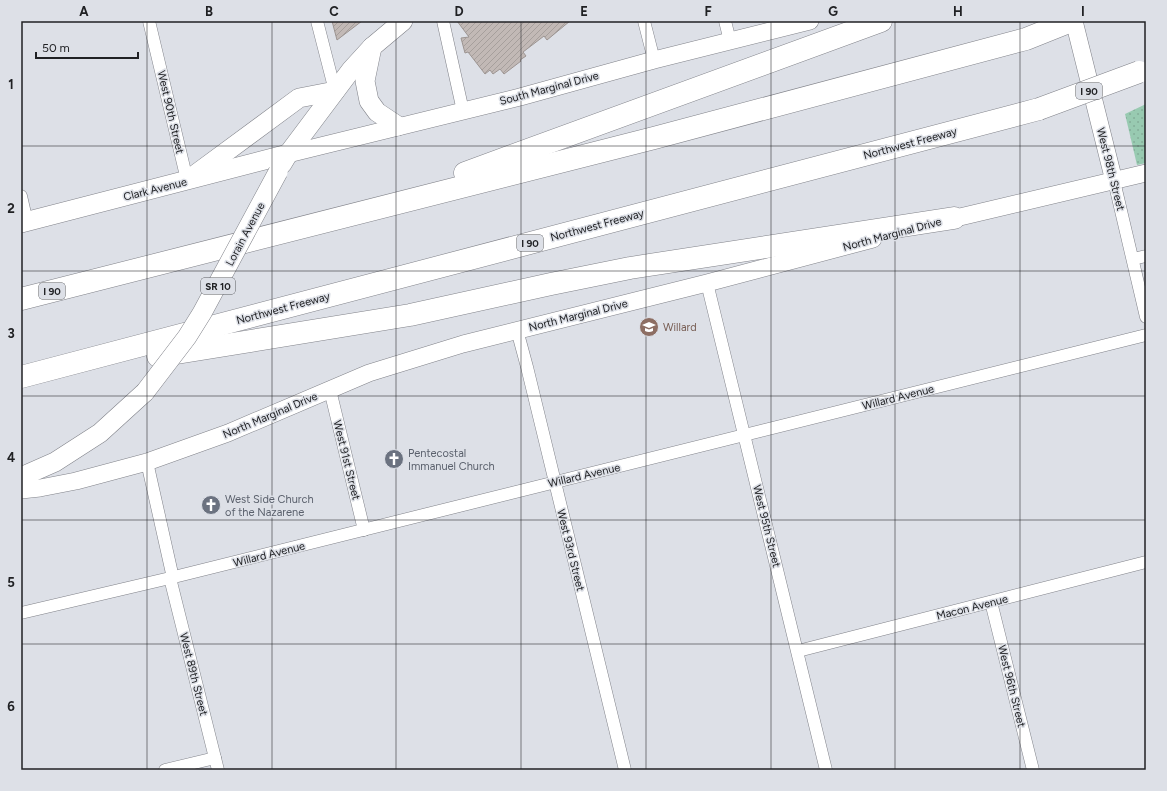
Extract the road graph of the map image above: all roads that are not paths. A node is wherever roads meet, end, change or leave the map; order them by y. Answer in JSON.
{"nodes":[{"id":1,"x":149,"y":21,"type":"edge"},
{"id":2,"x":317,"y":21,"type":"edge"},
{"id":3,"x":402,"y":21,"type":"edge"},
{"id":4,"x":443,"y":21,"type":"edge"},
{"id":5,"x":644,"y":21,"type":"edge"},
{"id":6,"x":725,"y":21,"type":"edge"},
{"id":7,"x":810,"y":21,"type":"edge"},
{"id":8,"x":881,"y":21,"type":"edge"},
{"id":9,"x":1072,"y":21,"type":"edge"},
{"id":10,"x":730,"y":41,"type":"junction"},
{"id":11,"x":372,"y":47,"type":"junction"},
{"id":12,"x":654,"y":60,"type":"junction"},
{"id":13,"x":1143,"y":71,"type":"edge"},
{"id":14,"x":335,"y":91,"type":"junction"},
{"id":15,"x":463,"y":111,"type":"junction"},
{"id":16,"x":398,"y":126,"type":"junction"},
{"id":17,"x":288,"y":154,"type":"junction"},
{"id":18,"x":1146,"y":173,"type":"edge"},
{"id":19,"x":187,"y":180,"type":"junction"},
{"id":20,"x":1114,"y":181,"type":"junction"},
{"id":21,"x":21,"y":196,"type":"edge"},
{"id":22,"x":351,"y":214,"type":"junction"},
{"id":23,"x":954,"y":218,"type":"junction"},
{"id":24,"x":24,"y":222,"type":"edge"},
{"id":25,"x":1146,"y":256,"type":"edge"},
{"id":26,"x":1133,"y":259,"type":"junction"},
{"id":27,"x":707,"y":282,"type":"junction"},
{"id":28,"x":21,"y":299,"type":"edge"},
{"id":29,"x":1146,"y":317,"type":"edge"},
{"id":30,"x":517,"y":330,"type":"junction"},
{"id":31,"x":1146,"y":335,"type":"edge"},
{"id":32,"x":21,"y":378,"type":"edge"},
{"id":33,"x":330,"y":390,"type":"junction"},
{"id":34,"x":745,"y":435,"type":"junction"},
{"id":35,"x":147,"y":462,"type":"junction"},
{"id":36,"x":21,"y":478,"type":"edge"},
{"id":37,"x":554,"y":483,"type":"junction"},
{"id":38,"x":21,"y":490,"type":"edge"},
{"id":39,"x":364,"y":530,"type":"junction"},
{"id":40,"x":1146,"y":562,"type":"edge"},
{"id":41,"x":172,"y":578,"type":"junction"},
{"id":42,"x":991,"y":602,"type":"junction"},
{"id":43,"x":21,"y":613,"type":"edge"},
{"id":44,"x":798,"y":651,"type":"junction"},
{"id":45,"x":216,"y":764,"type":"edge"},
{"id":46,"x":166,"y":770,"type":"edge"},
{"id":47,"x":625,"y":770,"type":"edge"},
{"id":48,"x":826,"y":770,"type":"edge"},
{"id":49,"x":1033,"y":770,"type":"edge"}],
"edges":[{"from":1,"to":19,"type":"street","name":"West 90th Street"},
{"from":2,"to":14,"type":"street"},
{"from":3,"to":11,"type":"main road","name":"Lorain Avenue","number":"SR 10"},
{"from":4,"to":15,"type":"street"},
{"from":5,"to":12,"type":"street"},
{"from":6,"to":10,"type":"street"},
{"from":7,"to":10,"type":"street","name":"South Marginal Drive"},
{"from":8,"to":22,"type":"highway"},
{"from":9,"to":20,"type":"street","name":"West 98th Street"},
{"from":9,"to":22,"type":"highway","number":"I 90"},
{"from":10,"to":12,"type":"street","name":"South Marginal Drive"},
{"from":11,"to":14,"type":"main road","name":"Lorain Avenue","number":"SR 10"},
{"from":11,"to":16,"type":"main road"},
{"from":12,"to":15,"type":"street","name":"South Marginal Drive"},
{"from":13,"to":32,"type":"highway","name":"Northwest Freeway","number":"I 90","bridge":true},
{"from":14,"to":17,"type":"main road","name":"Lorain Avenue","number":"SR 10"},
{"from":14,"to":19,"type":"main road"},
{"from":15,"to":16,"type":"street","name":"South Marginal Drive"},
{"from":16,"to":17,"type":"street","name":"South Marginal Drive"},
{"from":17,"to":19,"type":"main road","name":"Clark Avenue"},
{"from":17,"to":36,"type":"main road","name":"Lorain Avenue","number":"SR 10","bridge":true},
{"from":18,"to":20,"type":"street","name":"North Marginal Drive"},
{"from":19,"to":24,"type":"main road","name":"Clark Avenue"},
{"from":20,"to":23,"type":"street","name":"North Marginal Drive"},
{"from":20,"to":26,"type":"street","name":"West 98th Street"},
{"from":21,"to":24,"type":"street"},
{"from":22,"to":28,"type":"highway","number":"I 90"},
{"from":23,"to":27,"type":"street","name":"North Marginal Drive"},
{"from":23,"to":32,"type":"highway"},
{"from":25,"to":26,"type":"street"},
{"from":26,"to":29,"type":"street","name":"West 98th Street"},
{"from":27,"to":30,"type":"street","name":"North Marginal Drive"},
{"from":27,"to":34,"type":"street","name":"West 95th Street"},
{"from":30,"to":33,"type":"street","name":"North Marginal Drive"},
{"from":30,"to":37,"type":"street","name":"West 93rd Street"},
{"from":31,"to":34,"type":"street","name":"Willard Avenue"},
{"from":33,"to":35,"type":"street","name":"North Marginal Drive"},
{"from":33,"to":39,"type":"street","name":"West 91st Street"},
{"from":34,"to":37,"type":"street","name":"Willard Avenue"},
{"from":34,"to":44,"type":"street","name":"West 95th Street"},
{"from":35,"to":38,"type":"street","name":"North Marginal Drive"},
{"from":35,"to":41,"type":"street","name":"West 89th Street"},
{"from":37,"to":39,"type":"street","name":"Willard Avenue"},
{"from":37,"to":47,"type":"street","name":"West 93rd Street"},
{"from":39,"to":41,"type":"street","name":"Willard Avenue"},
{"from":40,"to":42,"type":"street","name":"Macon Avenue"},
{"from":41,"to":43,"type":"street","name":"Willard Avenue"},
{"from":41,"to":45,"type":"street","name":"West 89th Street"},
{"from":42,"to":44,"type":"street","name":"Macon Avenue"},
{"from":42,"to":49,"type":"street","name":"West 96th Street"},
{"from":44,"to":48,"type":"street","name":"West 95th Street"},
{"from":45,"to":46,"type":"street"}]}
